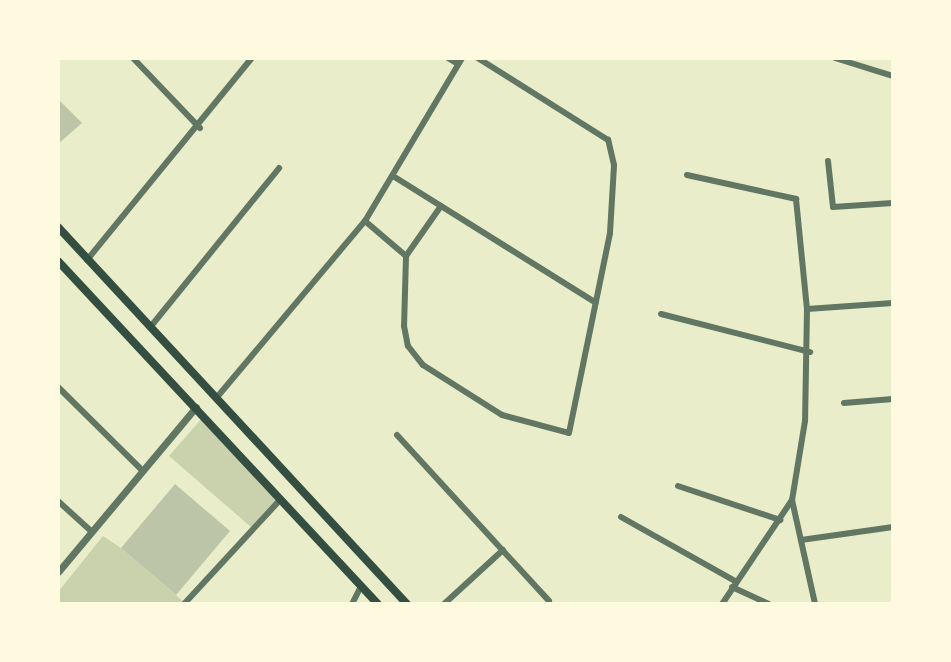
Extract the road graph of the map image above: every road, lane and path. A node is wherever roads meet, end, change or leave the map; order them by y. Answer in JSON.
{"nodes":[{"id":1,"x":133,"y":58,"type":"edge"},
{"id":2,"x":252,"y":58,"type":"edge"},
{"id":3,"x":448,"y":58,"type":"edge"},
{"id":4,"x":478,"y":58,"type":"edge"},
{"id":5,"x":835,"y":58,"type":"edge"},
{"id":6,"x":460,"y":61,"type":"edge"},
{"id":7,"x":893,"y":76,"type":"edge"},
{"id":8,"x":200,"y":128,"type":"junction"},
{"id":9,"x":828,"y":161,"type":"dead end"},
{"id":10,"x":279,"y":168,"type":"dead end"},
{"id":11,"x":687,"y":175,"type":"dead end"},
{"id":12,"x":393,"y":176,"type":"junction"},
{"id":13,"x":893,"y":203,"type":"edge"},
{"id":14,"x":441,"y":206,"type":"junction"},
{"id":15,"x":365,"y":221,"type":"junction"},
{"id":16,"x":58,"y":227,"type":"edge"},
{"id":17,"x":406,"y":256,"type":"junction"},
{"id":18,"x":88,"y":260,"type":"junction"},
{"id":19,"x":58,"y":261,"type":"edge"},
{"id":20,"x":596,"y":303,"type":"junction"},
{"id":21,"x":893,"y":303,"type":"edge"},
{"id":22,"x":807,"y":309,"type":"junction"},
{"id":23,"x":660,"y":314,"type":"dead end"},
{"id":24,"x":152,"y":325,"type":"junction"},
{"id":25,"x":810,"y":352,"type":"junction"},
{"id":26,"x":58,"y":387,"type":"edge"},
{"id":27,"x":218,"y":396,"type":"junction"},
{"id":28,"x":893,"y":398,"type":"edge"},
{"id":29,"x":844,"y":402,"type":"dead end"},
{"id":30,"x":196,"y":407,"type":"junction"},
{"id":31,"x":397,"y":435,"type":"dead end"},
{"id":32,"x":142,"y":470,"type":"junction"},
{"id":33,"x":678,"y":485,"type":"dead end"},
{"id":34,"x":281,"y":499,"type":"junction"},
{"id":35,"x":792,"y":500,"type":"junction"},
{"id":36,"x":58,"y":501,"type":"edge"},
{"id":37,"x":621,"y":517,"type":"dead end"},
{"id":38,"x":780,"y":520,"type":"junction"},
{"id":39,"x":893,"y":527,"type":"edge"},
{"id":40,"x":91,"y":531,"type":"junction"},
{"id":41,"x":800,"y":540,"type":"junction"},
{"id":42,"x":503,"y":550,"type":"junction"},
{"id":43,"x":58,"y":572,"type":"edge"},
{"id":44,"x":734,"y":584,"type":"junction"},
{"id":45,"x":361,"y":586,"type":"junction"},
{"id":46,"x":549,"y":601,"type":"dead end"},
{"id":47,"x":184,"y":604,"type":"edge"},
{"id":48,"x":352,"y":604,"type":"edge"},
{"id":49,"x":378,"y":604,"type":"edge"},
{"id":50,"x":407,"y":604,"type":"edge"},
{"id":51,"x":444,"y":604,"type":"edge"},
{"id":52,"x":722,"y":604,"type":"edge"},
{"id":53,"x":769,"y":604,"type":"edge"},
{"id":54,"x":815,"y":604,"type":"edge"}],
"edges":[{"from":1,"to":8,"type":"street"},
{"from":2,"to":8,"type":"street"},
{"from":3,"to":6,"type":"street"},
{"from":4,"to":20,"type":"street"},
{"from":5,"to":7,"type":"street"},
{"from":6,"to":12,"type":"street"},
{"from":8,"to":18,"type":"street"},
{"from":9,"to":13,"type":"street"},
{"from":10,"to":24,"type":"street"},
{"from":11,"to":22,"type":"street"},
{"from":12,"to":14,"type":"street"},
{"from":12,"to":15,"type":"street"},
{"from":14,"to":17,"type":"street"},
{"from":14,"to":20,"type":"street"},
{"from":15,"to":17,"type":"street"},
{"from":15,"to":27,"type":"street"},
{"from":16,"to":18,"type":"main road"},
{"from":17,"to":20,"type":"street"},
{"from":18,"to":24,"type":"main road"},
{"from":19,"to":30,"type":"main road"},
{"from":21,"to":22,"type":"street"},
{"from":22,"to":25,"type":"street"},
{"from":23,"to":25,"type":"street"},
{"from":24,"to":27,"type":"main road"},
{"from":25,"to":35,"type":"street"},
{"from":26,"to":32,"type":"street"},
{"from":27,"to":50,"type":"main road"},
{"from":28,"to":29,"type":"street"},
{"from":30,"to":32,"type":"street"},
{"from":30,"to":34,"type":"main road"},
{"from":31,"to":42,"type":"street"},
{"from":32,"to":40,"type":"street"},
{"from":33,"to":38,"type":"street"},
{"from":34,"to":45,"type":"main road"},
{"from":34,"to":47,"type":"street"},
{"from":35,"to":38,"type":"street"},
{"from":35,"to":41,"type":"street"},
{"from":36,"to":40,"type":"street"},
{"from":37,"to":44,"type":"street"},
{"from":38,"to":44,"type":"street"},
{"from":39,"to":41,"type":"street"},
{"from":40,"to":43,"type":"street"},
{"from":41,"to":54,"type":"street"},
{"from":42,"to":46,"type":"street"},
{"from":42,"to":51,"type":"street"},
{"from":44,"to":52,"type":"street"},
{"from":44,"to":53,"type":"street"},
{"from":45,"to":48,"type":"street"},
{"from":45,"to":49,"type":"main road"}]}
